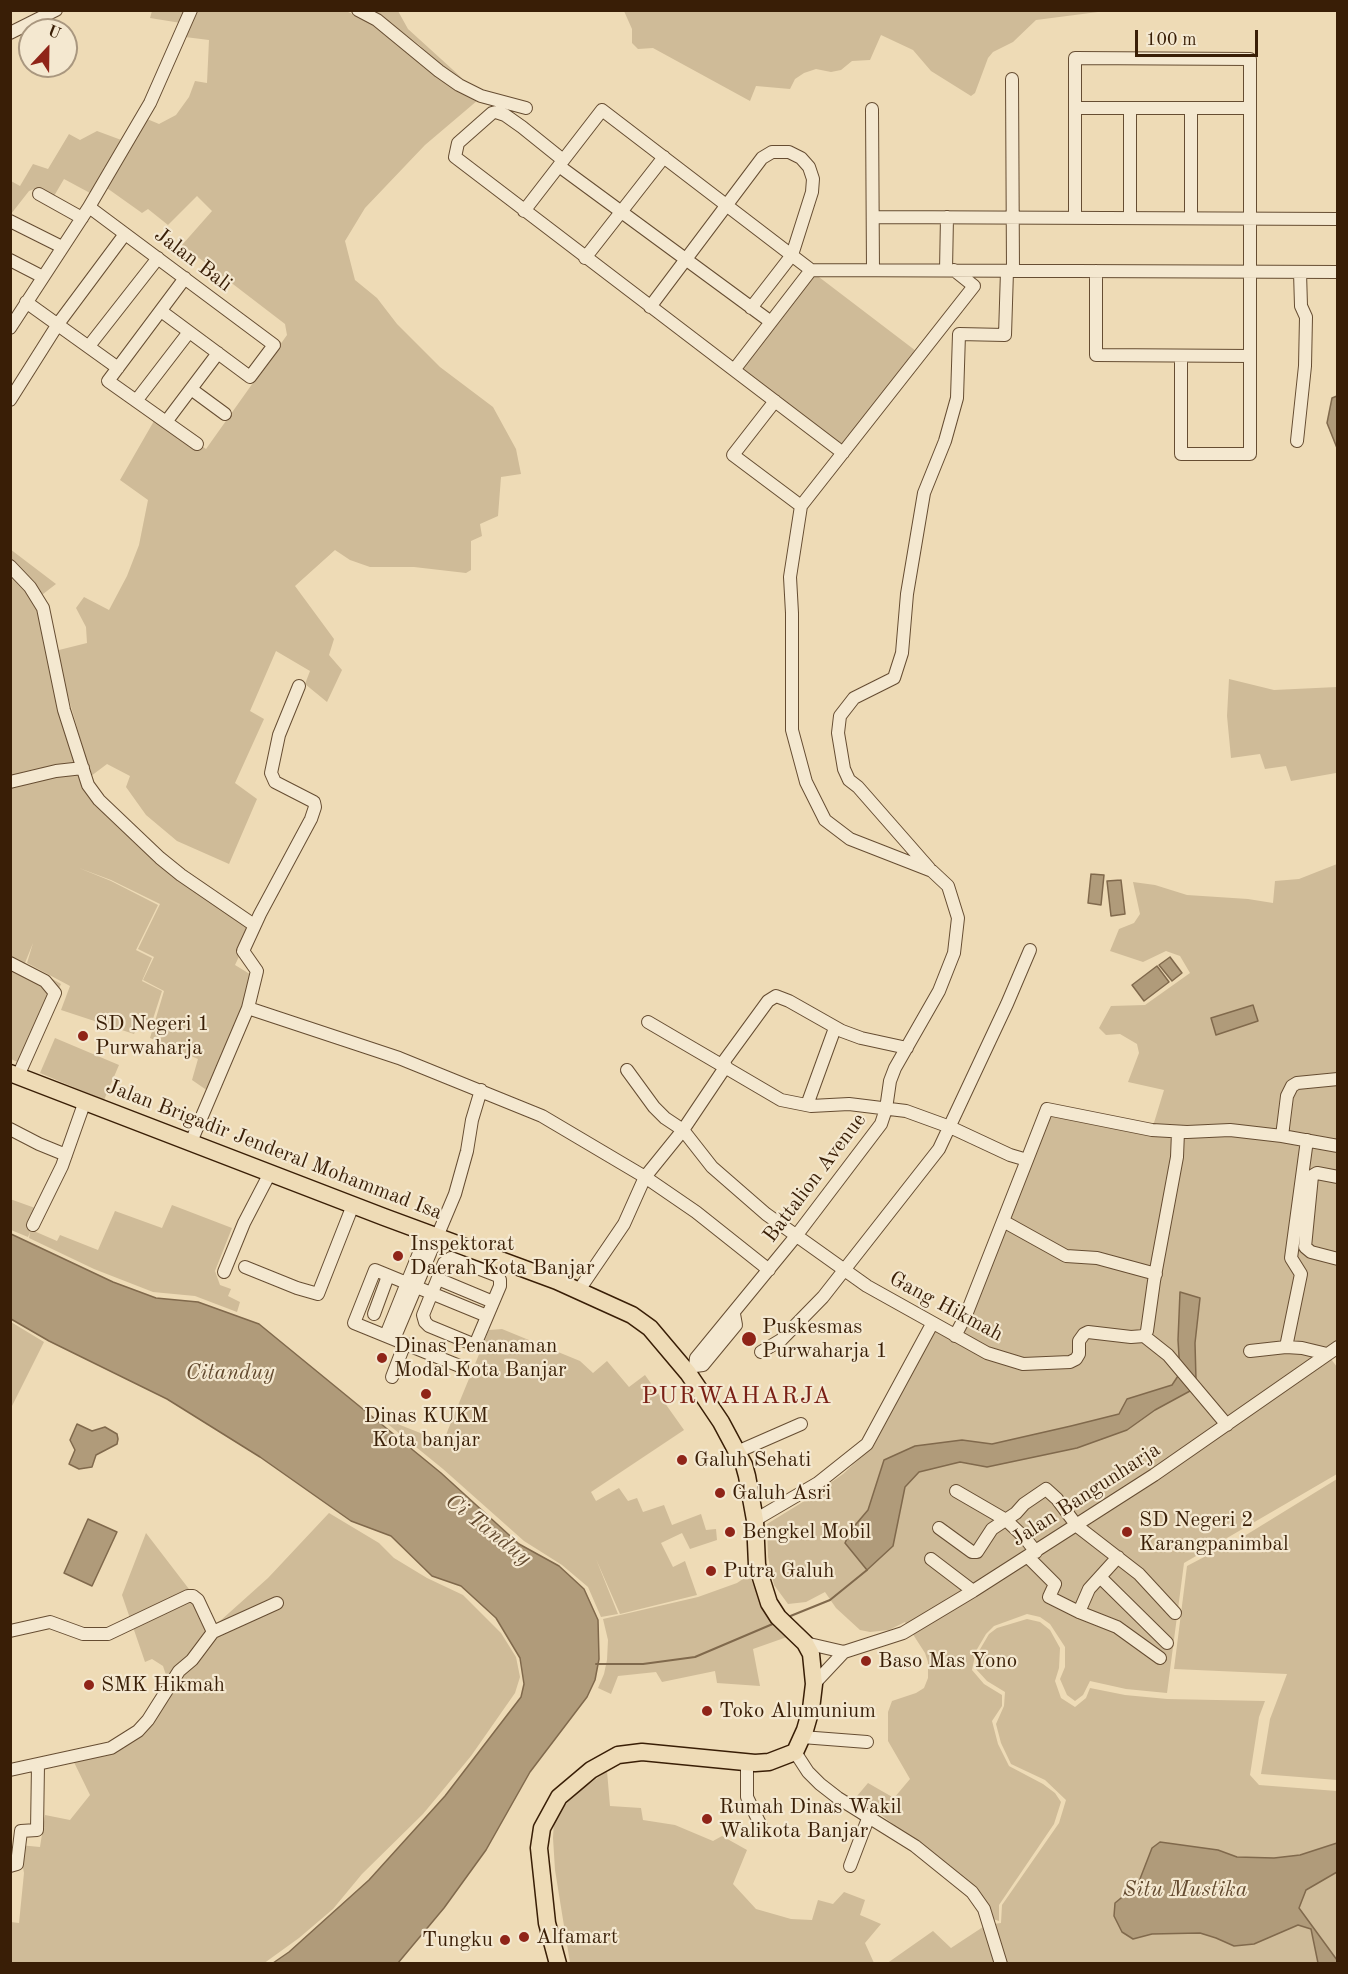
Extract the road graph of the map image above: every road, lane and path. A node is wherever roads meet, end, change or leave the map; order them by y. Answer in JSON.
{"nodes":[{"id":1,"x":56,"y":10,"type":"edge"},
{"id":2,"x":191,"y":10,"type":"edge"},
{"id":3,"x":358,"y":10,"type":"edge"},
{"id":4,"x":10,"y":33,"type":"edge"},
{"id":5,"x":1012,"y":80,"type":"dead end"},
{"id":6,"x":526,"y":108,"type":"dead end"},
{"id":7,"x":1075,"y":108,"type":"junction"},
{"id":8,"x":1130,"y":108,"type":"junction"},
{"id":9,"x":1191,"y":108,"type":"junction"},
{"id":10,"x":1250,"y":108,"type":"junction"},
{"id":11,"x":872,"y":109,"type":"dead end"},
{"id":12,"x":664,"y":157,"type":"junction"},
{"id":13,"x":561,"y":163,"type":"junction"},
{"id":14,"x":39,"y":194,"type":"dead end"},
{"id":15,"x":727,"y":205,"type":"junction"},
{"id":16,"x":89,"y":207,"type":"junction"},
{"id":17,"x":524,"y":211,"type":"junction"},
{"id":18,"x":621,"y":212,"type":"junction"},
{"id":19,"x":1075,"y":217,"type":"junction"},
{"id":20,"x":82,"y":218,"type":"junction"},
{"id":21,"x":873,"y":218,"type":"junction"},
{"id":22,"x":947,"y":218,"type":"junction"},
{"id":23,"x":1012,"y":218,"type":"junction"},
{"id":24,"x":1131,"y":218,"type":"junction"},
{"id":25,"x":1191,"y":218,"type":"junction"},
{"id":26,"x":1250,"y":218,"type":"junction"},
{"id":27,"x":1338,"y":219,"type":"edge"},
{"id":28,"x":10,"y":221,"type":"edge"},
{"id":29,"x":125,"y":234,"type":"junction"},
{"id":30,"x":62,"y":247,"type":"junction"},
{"id":31,"x":792,"y":255,"type":"junction"},
{"id":32,"x":158,"y":258,"type":"junction"},
{"id":33,"x":585,"y":258,"type":"junction"},
{"id":34,"x":686,"y":259,"type":"junction"},
{"id":35,"x":10,"y":260,"type":"edge"},
{"id":36,"x":811,"y":270,"type":"junction"},
{"id":37,"x":873,"y":270,"type":"junction"},
{"id":38,"x":950,"y":270,"type":"junction"},
{"id":39,"x":987,"y":271,"type":"junction"},
{"id":40,"x":1010,"y":271,"type":"junction"},
{"id":41,"x":1096,"y":271,"type":"junction"},
{"id":42,"x":1250,"y":272,"type":"junction"},
{"id":43,"x":1300,"y":272,"type":"junction"},
{"id":44,"x":1338,"y":272,"type":"edge"},
{"id":45,"x":43,"y":277,"type":"junction"},
{"id":46,"x":185,"y":278,"type":"junction"},
{"id":47,"x":974,"y":286,"type":"junction"},
{"id":48,"x":19,"y":305,"type":"edge"},
{"id":49,"x":650,"y":307,"type":"junction"},
{"id":50,"x":751,"y":308,"type":"junction"},
{"id":51,"x":161,"y":311,"type":"junction"},
{"id":52,"x":771,"y":322,"type":"junction"},
{"id":53,"x":58,"y":324,"type":"junction"},
{"id":54,"x":10,"y":328,"type":"edge"},
{"id":55,"x":189,"y":332,"type":"junction"},
{"id":56,"x":89,"y":346,"type":"junction"},
{"id":57,"x":218,"y":353,"type":"junction"},
{"id":58,"x":1181,"y":356,"type":"junction"},
{"id":59,"x":1250,"y":356,"type":"junction"},
{"id":60,"x":118,"y":368,"type":"junction"},
{"id":61,"x":734,"y":370,"type":"junction"},
{"id":62,"x":191,"y":389,"type":"junction"},
{"id":63,"x":10,"y":400,"type":"edge"},
{"id":64,"x":136,"y":401,"type":"junction"},
{"id":65,"x":775,"y":401,"type":"junction"},
{"id":66,"x":225,"y":414,"type":"dead end"},
{"id":67,"x":166,"y":422,"type":"junction"},
{"id":68,"x":1297,"y":441,"type":"dead end"},
{"id":69,"x":197,"y":444,"type":"dead end"},
{"id":70,"x":843,"y":453,"type":"junction"},
{"id":71,"x":801,"y":506,"type":"junction"},
{"id":72,"x":10,"y":566,"type":"edge"},
{"id":73,"x":299,"y":686,"type":"dead end"},
{"id":74,"x":83,"y":768,"type":"junction"},
{"id":75,"x":10,"y":782,"type":"edge"},
{"id":76,"x":932,"y":871,"type":"junction"},
{"id":77,"x":254,"y":925,"type":"junction"},
{"id":78,"x":1030,"y":950,"type":"dead end"},
{"id":79,"x":10,"y":963,"type":"edge"},
{"id":80,"x":248,"y":1008,"type":"junction"},
{"id":81,"x":648,"y":1022,"type":"dead end"},
{"id":82,"x":835,"y":1028,"type":"junction"},
{"id":83,"x":907,"y":1048,"type":"junction"},
{"id":84,"x":724,"y":1065,"type":"junction"},
{"id":85,"x":627,"y":1070,"type":"dead end"},
{"id":86,"x":14,"y":1074,"type":"edge"},
{"id":87,"x":1338,"y":1079,"type":"edge"},
{"id":88,"x":481,"y":1090,"type":"junction"},
{"id":89,"x":85,"y":1101,"type":"junction"},
{"id":90,"x":807,"y":1105,"type":"junction"},
{"id":91,"x":886,"y":1109,"type":"junction"},
{"id":92,"x":950,"y":1127,"type":"junction"},
{"id":93,"x":10,"y":1129,"type":"edge"},
{"id":94,"x":683,"y":1130,"type":"junction"},
{"id":95,"x":1178,"y":1132,"type":"junction"},
{"id":96,"x":1282,"y":1136,"type":"junction"},
{"id":97,"x":1307,"y":1140,"type":"junction"},
{"id":98,"x":191,"y":1142,"type":"junction"},
{"id":99,"x":1338,"y":1146,"type":"edge"},
{"id":100,"x":66,"y":1155,"type":"junction"},
{"id":101,"x":1027,"y":1160,"type":"junction"},
{"id":102,"x":270,"y":1173,"type":"junction"},
{"id":103,"x":645,"y":1177,"type":"junction"},
{"id":104,"x":1338,"y":1177,"type":"edge"},
{"id":105,"x":353,"y":1205,"type":"junction"},
{"id":106,"x":1003,"y":1221,"type":"junction"},
{"id":107,"x":33,"y":1225,"type":"dead end"},
{"id":108,"x":432,"y":1235,"type":"junction"},
{"id":109,"x":796,"y":1236,"type":"junction"},
{"id":110,"x":1338,"y":1246,"type":"edge"},
{"id":111,"x":1337,"y":1259,"type":"edge"},
{"id":112,"x":245,"y":1267,"type":"dead end"},
{"id":113,"x":769,"y":1270,"type":"junction"},
{"id":114,"x":845,"y":1271,"type":"junction"},
{"id":115,"x":224,"y":1272,"type":"dead end"},
{"id":116,"x":1156,"y":1274,"type":"junction"},
{"id":117,"x":388,"y":1276,"type":"junction"},
{"id":118,"x":438,"y":1279,"type":"junction"},
{"id":119,"x":412,"y":1285,"type":"junction"},
{"id":120,"x":579,"y":1290,"type":"junction"},
{"id":121,"x":432,"y":1293,"type":"junction"},
{"id":122,"x":493,"y":1302,"type":"junction"},
{"id":123,"x":374,"y":1314,"type":"dead end"},
{"id":124,"x":487,"y":1316,"type":"junction"},
{"id":125,"x":932,"y":1324,"type":"junction"},
{"id":126,"x":955,"y":1336,"type":"junction"},
{"id":127,"x":1144,"y":1336,"type":"junction"},
{"id":128,"x":395,"y":1339,"type":"junction"},
{"id":129,"x":1286,"y":1347,"type":"junction"},
{"id":130,"x":1251,"y":1351,"type":"dead end"},
{"id":131,"x":1332,"y":1351,"type":"edge"},
{"id":132,"x":761,"y":1352,"type":"dead end"},
{"id":133,"x":462,"y":1367,"type":"dead end"},
{"id":134,"x":692,"y":1370,"type":"junction"},
{"id":135,"x":392,"y":1377,"type":"dead end"},
{"id":136,"x":801,"y":1424,"type":"dead end"},
{"id":137,"x":1227,"y":1425,"type":"junction"},
{"id":138,"x":737,"y":1452,"type":"junction"},
{"id":139,"x":956,"y":1491,"type":"dead end"},
{"id":140,"x":755,"y":1520,"type":"junction"},
{"id":141,"x":1006,"y":1520,"type":"junction"},
{"id":142,"x":1077,"y":1526,"type":"junction"},
{"id":143,"x":939,"y":1528,"type":"dead end"},
{"id":144,"x":1032,"y":1554,"type":"junction"},
{"id":145,"x":1118,"y":1557,"type":"junction"},
{"id":146,"x":931,"y":1560,"type":"dead end"},
{"id":147,"x":1100,"y":1577,"type":"junction"},
{"id":148,"x":973,"y":1591,"type":"junction"},
{"id":149,"x":277,"y":1603,"type":"dead end"},
{"id":150,"x":1079,"y":1612,"type":"junction"},
{"id":151,"x":1175,"y":1613,"type":"dead end"},
{"id":152,"x":10,"y":1631,"type":"edge"},
{"id":153,"x":213,"y":1632,"type":"junction"},
{"id":154,"x":805,"y":1643,"type":"junction"},
{"id":155,"x":1167,"y":1643,"type":"dead end"},
{"id":156,"x":844,"y":1652,"type":"junction"},
{"id":157,"x":1160,"y":1658,"type":"dead end"},
{"id":158,"x":814,"y":1684,"type":"junction"},
{"id":159,"x":802,"y":1737,"type":"junction"},
{"id":160,"x":867,"y":1742,"type":"dead end"},
{"id":161,"x":795,"y":1752,"type":"junction"},
{"id":162,"x":747,"y":1762,"type":"junction"},
{"id":163,"x":38,"y":1765,"type":"junction"},
{"id":164,"x":10,"y":1770,"type":"edge"},
{"id":165,"x":869,"y":1816,"type":"junction"},
{"id":166,"x":761,"y":1826,"type":"dead end"},
{"id":167,"x":10,"y":1866,"type":"edge"},
{"id":168,"x":850,"y":1866,"type":"dead end"},
{"id":169,"x":558,"y":1964,"type":"edge"},
{"id":170,"x":1001,"y":1964,"type":"edge"}],
"edges":[{"from":1,"to":4,"type":"street"},
{"from":2,"to":16,"type":"street"},
{"from":3,"to":6,"type":"street"},
{"from":5,"to":23,"type":"street"},
{"from":7,"to":8,"type":"street"},
{"from":7,"to":10,"type":"street"},
{"from":7,"to":19,"type":"street"},
{"from":8,"to":9,"type":"street"},
{"from":8,"to":24,"type":"street"},
{"from":9,"to":10,"type":"street"},
{"from":9,"to":25,"type":"street"},
{"from":10,"to":26,"type":"street"},
{"from":11,"to":21,"type":"street"},
{"from":12,"to":13,"type":"street"},
{"from":12,"to":15,"type":"street"},
{"from":12,"to":18,"type":"street"},
{"from":13,"to":17,"type":"street"},
{"from":13,"to":17,"type":"street"},
{"from":13,"to":18,"type":"street"},
{"from":14,"to":20,"type":"street"},
{"from":15,"to":31,"type":"street"},
{"from":15,"to":31,"type":"street"},
{"from":15,"to":34,"type":"street"},
{"from":16,"to":20,"type":"street"},
{"from":16,"to":29,"type":"street","name":"Jalan Bali"},
{"from":17,"to":33,"type":"street"},
{"from":18,"to":33,"type":"street"},
{"from":18,"to":34,"type":"street"},
{"from":19,"to":23,"type":"street"},
{"from":19,"to":24,"type":"street"},
{"from":20,"to":30,"type":"street"},
{"from":21,"to":22,"type":"street"},
{"from":21,"to":37,"type":"street"},
{"from":22,"to":23,"type":"street"},
{"from":22,"to":38,"type":"street"},
{"from":23,"to":40,"type":"street"},
{"from":24,"to":25,"type":"street"},
{"from":25,"to":26,"type":"street"},
{"from":26,"to":27,"type":"street"},
{"from":26,"to":42,"type":"street"},
{"from":28,"to":30,"type":"street"},
{"from":29,"to":32,"type":"street","name":"Jalan Bali"},
{"from":29,"to":53,"type":"street"},
{"from":30,"to":45,"type":"street"},
{"from":31,"to":36,"type":"street"},
{"from":31,"to":50,"type":"street"},
{"from":32,"to":46,"type":"street","name":"Jalan Bali"},
{"from":32,"to":56,"type":"street"},
{"from":33,"to":49,"type":"street"},
{"from":34,"to":49,"type":"street"},
{"from":34,"to":50,"type":"street"},
{"from":35,"to":45,"type":"street"},
{"from":36,"to":37,"type":"street"},
{"from":36,"to":52,"type":"street"},
{"from":37,"to":38,"type":"street"},
{"from":38,"to":39,"type":"street"},
{"from":38,"to":47,"type":"street"},
{"from":39,"to":40,"type":"street"},
{"from":39,"to":47,"type":"street"},
{"from":40,"to":41,"type":"street"},
{"from":40,"to":76,"type":"street","name":"Battalion Avenue"},
{"from":41,"to":42,"type":"street"},
{"from":41,"to":58,"type":"street"},
{"from":42,"to":43,"type":"street"},
{"from":42,"to":59,"type":"street"},
{"from":43,"to":44,"type":"street"},
{"from":43,"to":68,"type":"street"},
{"from":45,"to":48,"type":"street"},
{"from":46,"to":51,"type":"street"},
{"from":46,"to":57,"type":"street","name":"Jalan Bali"},
{"from":47,"to":70,"type":"street"},
{"from":48,"to":53,"type":"street"},
{"from":48,"to":54,"type":"street"},
{"from":49,"to":61,"type":"street"},
{"from":50,"to":52,"type":"street"},
{"from":51,"to":55,"type":"street"},
{"from":51,"to":60,"type":"street"},
{"from":52,"to":61,"type":"street"},
{"from":53,"to":56,"type":"street"},
{"from":53,"to":63,"type":"street"},
{"from":55,"to":57,"type":"street"},
{"from":55,"to":64,"type":"street"},
{"from":56,"to":60,"type":"street"},
{"from":57,"to":62,"type":"street"},
{"from":58,"to":59,"type":"street"},
{"from":58,"to":59,"type":"street"},
{"from":60,"to":64,"type":"street"},
{"from":61,"to":65,"type":"street"},
{"from":62,"to":66,"type":"street"},
{"from":62,"to":67,"type":"street"},
{"from":64,"to":67,"type":"street"},
{"from":65,"to":70,"type":"street"},
{"from":65,"to":71,"type":"street"},
{"from":67,"to":69,"type":"street"},
{"from":70,"to":71,"type":"street"},
{"from":71,"to":76,"type":"street"},
{"from":72,"to":74,"type":"street"},
{"from":73,"to":77,"type":"street"},
{"from":74,"to":75,"type":"street"},
{"from":74,"to":77,"type":"street"},
{"from":76,"to":83,"type":"street","name":"Battalion Avenue"},
{"from":77,"to":80,"type":"street"},
{"from":78,"to":92,"type":"street"},
{"from":79,"to":86,"type":"street"},
{"from":80,"to":88,"type":"street"},
{"from":80,"to":98,"type":"street"},
{"from":81,"to":84,"type":"street"},
{"from":82,"to":83,"type":"street"},
{"from":82,"to":84,"type":"street"},
{"from":82,"to":90,"type":"street"},
{"from":83,"to":91,"type":"street","name":"Battalion Avenue"},
{"from":84,"to":90,"type":"street"},
{"from":84,"to":94,"type":"street"},
{"from":85,"to":94,"type":"street","name":"Gang Hikmah"},
{"from":86,"to":89,"type":"highway","name":"Jalan Brigadir Jenderal Mohammad Isa"},
{"from":87,"to":96,"type":"street"},
{"from":88,"to":103,"type":"street"},
{"from":88,"to":108,"type":"street"},
{"from":89,"to":98,"type":"highway","name":"Jalan Brigadir Jenderal Mohammad Isa"},
{"from":89,"to":100,"type":"street"},
{"from":90,"to":91,"type":"street"},
{"from":91,"to":92,"type":"street"},
{"from":91,"to":109,"type":"street","name":"Battalion Avenue"},
{"from":92,"to":101,"type":"street"},
{"from":92,"to":114,"type":"street"},
{"from":93,"to":100,"type":"street"},
{"from":94,"to":103,"type":"street"},
{"from":94,"to":109,"type":"street","name":"Gang Hikmah"},
{"from":95,"to":96,"type":"street"},
{"from":95,"to":101,"type":"street"},
{"from":95,"to":116,"type":"street"},
{"from":96,"to":97,"type":"street"},
{"from":97,"to":99,"type":"street"},
{"from":97,"to":129,"type":"street"},
{"from":98,"to":102,"type":"highway","name":"Jalan Brigadir Jenderal Mohammad Isa"},
{"from":100,"to":107,"type":"street"},
{"from":101,"to":106,"type":"street"},
{"from":102,"to":105,"type":"highway","name":"Jalan Brigadir Jenderal Mohammad Isa"},
{"from":102,"to":115,"type":"street"},
{"from":103,"to":113,"type":"street"},
{"from":103,"to":120,"type":"street"},
{"from":104,"to":111,"type":"street"},
{"from":105,"to":108,"type":"highway","name":"Jalan Brigadir Jenderal Mohammad Isa"},
{"from":105,"to":112,"type":"street"},
{"from":106,"to":116,"type":"street"},
{"from":106,"to":126,"type":"street"},
{"from":108,"to":119,"type":"street"},
{"from":108,"to":120,"type":"highway","name":"Jalan Brigadir Jenderal Mohammad Isa"},
{"from":109,"to":113,"type":"street","name":"Battalion Avenue"},
{"from":109,"to":114,"type":"street","name":"Gang Hikmah"},
{"from":110,"to":111,"type":"street"},
{"from":113,"to":134,"type":"street","name":"Battalion Avenue"},
{"from":114,"to":125,"type":"street","name":"Gang Hikmah"},
{"from":114,"to":132,"type":"street"},
{"from":116,"to":127,"type":"street"},
{"from":117,"to":119,"type":"street"},
{"from":117,"to":123,"type":"street"},
{"from":117,"to":128,"type":"street"},
{"from":118,"to":121,"type":"street"},
{"from":118,"to":122,"type":"street"},
{"from":118,"to":122,"type":"street"},
{"from":119,"to":121,"type":"street"},
{"from":119,"to":128,"type":"street"},
{"from":120,"to":134,"type":"highway","name":"Jalan Brigadir Jenderal Mohammad Isa"},
{"from":121,"to":124,"type":"street"},
{"from":121,"to":124,"type":"street"},
{"from":122,"to":124,"type":"street"},
{"from":125,"to":126,"type":"street","name":"Gang Hikmah"},
{"from":125,"to":140,"type":"street"},
{"from":126,"to":127,"type":"street","name":"Gang Hikmah"},
{"from":127,"to":137,"type":"street"},
{"from":128,"to":133,"type":"street"},
{"from":128,"to":135,"type":"street"},
{"from":129,"to":130,"type":"street"},
{"from":129,"to":131,"type":"street"},
{"from":131,"to":137,"type":"street","name":"Jalan Bangunharja"},
{"from":134,"to":138,"type":"highway","name":"Jalan Brigadir Jenderal Mohammad Isa"},
{"from":136,"to":138,"type":"street"},
{"from":137,"to":142,"type":"street","name":"Jalan Bangunharja"},
{"from":138,"to":140,"type":"highway","name":"Jalan Brigadir Jenderal Mohammad Isa"},
{"from":139,"to":141,"type":"street"},
{"from":140,"to":154,"type":"highway","name":"Jalan Brigadir Jenderal Mohammad Isa"},
{"from":141,"to":142,"type":"street"},
{"from":141,"to":143,"type":"street"},
{"from":141,"to":144,"type":"street"},
{"from":142,"to":144,"type":"street","name":"Jalan Bangunharja"},
{"from":142,"to":145,"type":"street"},
{"from":144,"to":148,"type":"street","name":"Jalan Bangunharja"},
{"from":144,"to":150,"type":"street"},
{"from":145,"to":147,"type":"street"},
{"from":145,"to":151,"type":"street"},
{"from":146,"to":148,"type":"street"},
{"from":147,"to":150,"type":"street"},
{"from":147,"to":155,"type":"street"},
{"from":148,"to":156,"type":"street","name":"Jalan Bangunharja"},
{"from":149,"to":153,"type":"street"},
{"from":150,"to":157,"type":"street"},
{"from":152,"to":153,"type":"street"},
{"from":153,"to":163,"type":"street"},
{"from":154,"to":156,"type":"street"},
{"from":154,"to":158,"type":"highway"},
{"from":156,"to":158,"type":"street"},
{"from":158,"to":159,"type":"highway"},
{"from":159,"to":160,"type":"street"},
{"from":159,"to":161,"type":"highway"},
{"from":161,"to":162,"type":"highway"},
{"from":161,"to":165,"type":"street"},
{"from":162,"to":166,"type":"street"},
{"from":162,"to":169,"type":"highway"},
{"from":163,"to":164,"type":"street"},
{"from":163,"to":167,"type":"street"},
{"from":165,"to":168,"type":"street"},
{"from":165,"to":170,"type":"street"}]}
